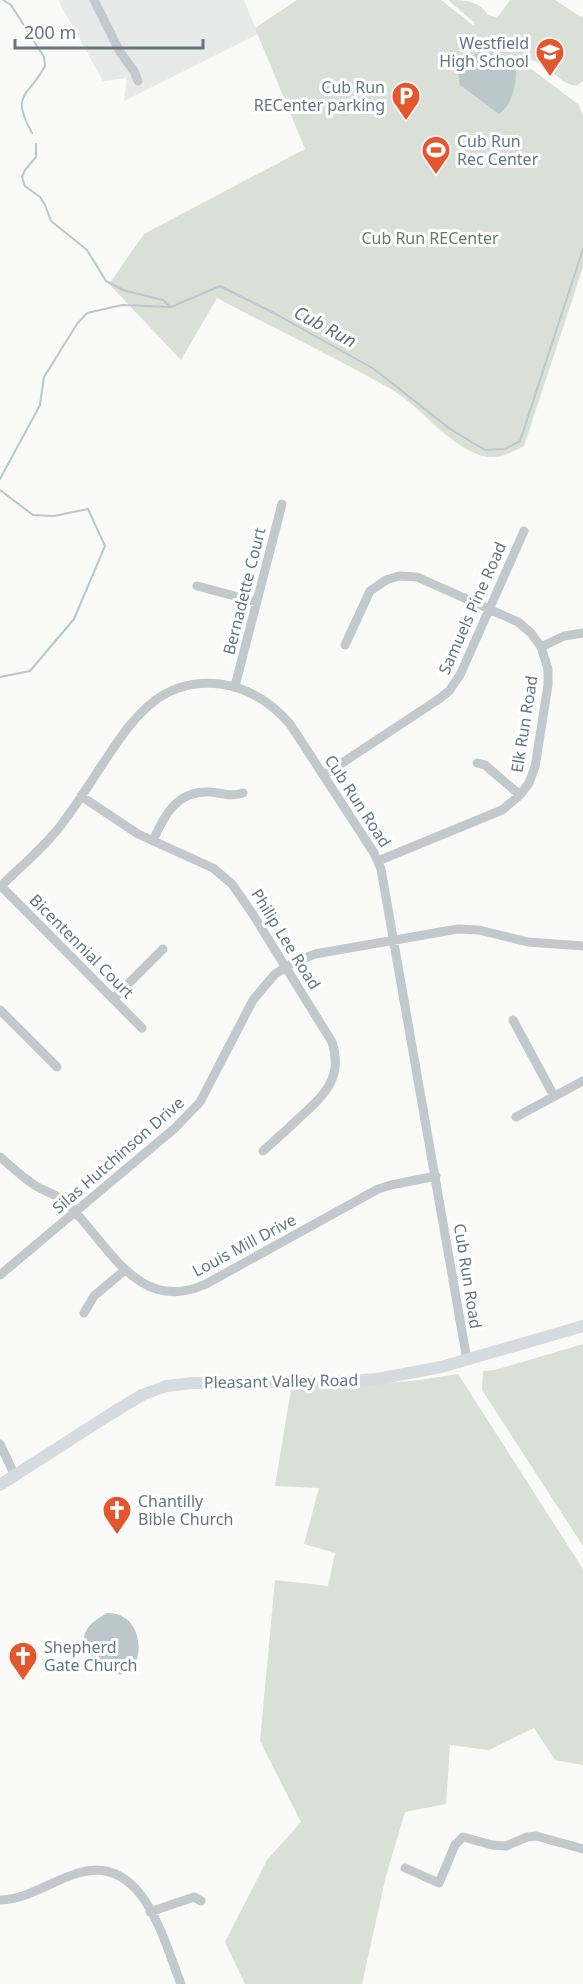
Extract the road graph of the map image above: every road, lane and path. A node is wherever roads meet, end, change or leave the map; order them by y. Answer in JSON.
{"nodes":[{"id":1,"x":94,"y":0,"type":"edge"},
{"id":2,"x":138,"y":81,"type":"dead end"},
{"id":3,"x":282,"y":504,"type":"dead end"},
{"id":4,"x":524,"y":531,"type":"dead end"},
{"id":5,"x":197,"y":586,"type":"dead end"},
{"id":6,"x":257,"y":602,"type":"junction"},
{"id":7,"x":489,"y":609,"type":"junction"},
{"id":8,"x":583,"y":633,"type":"edge"},
{"id":9,"x":345,"y":645,"type":"dead end"},
{"id":10,"x":542,"y":647,"type":"junction"},
{"id":11,"x":235,"y":686,"type":"junction"},
{"id":12,"x":477,"y":763,"type":"dead end"},
{"id":13,"x":324,"y":775,"type":"junction"},
{"id":14,"x":243,"y":793,"type":"dead end"},
{"id":15,"x":520,"y":795,"type":"junction"},
{"id":16,"x":81,"y":796,"type":"junction"},
{"id":17,"x":153,"y":841,"type":"junction"},
{"id":18,"x":378,"y":861,"type":"junction"},
{"id":19,"x":0,"y":886,"type":"edge"},
{"id":20,"x":394,"y":940,"type":"junction"},
{"id":21,"x":583,"y":946,"type":"edge"},
{"id":22,"x":163,"y":949,"type":"dead end"},
{"id":23,"x":286,"y":967,"type":"junction"},
{"id":24,"x":113,"y":999,"type":"junction"},
{"id":25,"x":0,"y":1010,"type":"edge"},
{"id":26,"x":513,"y":1020,"type":"dead end"},
{"id":27,"x":142,"y":1028,"type":"dead end"},
{"id":28,"x":57,"y":1067,"type":"dead end"},
{"id":29,"x":583,"y":1080,"type":"edge"},
{"id":30,"x":554,"y":1096,"type":"junction"},
{"id":31,"x":516,"y":1117,"type":"dead end"},
{"id":32,"x":263,"y":1151,"type":"dead end"},
{"id":33,"x":0,"y":1157,"type":"edge"},
{"id":34,"x":436,"y":1176,"type":"junction"},
{"id":35,"x":75,"y":1211,"type":"junction"},
{"id":36,"x":124,"y":1270,"type":"junction"},
{"id":37,"x":0,"y":1275,"type":"edge"},
{"id":38,"x":84,"y":1313,"type":"dead end"},
{"id":39,"x":583,"y":1326,"type":"edge"},
{"id":40,"x":467,"y":1360,"type":"junction"},
{"id":41,"x":0,"y":1444,"type":"edge"},
{"id":42,"x":15,"y":1476,"type":"junction"},
{"id":43,"x":0,"y":1485,"type":"edge"},
{"id":44,"x":583,"y":1849,"type":"edge"},
{"id":45,"x":405,"y":1868,"type":"dead end"},
{"id":46,"x":0,"y":1900,"type":"edge"},
{"id":47,"x":201,"y":1900,"type":"dead end"},
{"id":48,"x":150,"y":1912,"type":"junction"},
{"id":49,"x":181,"y":1984,"type":"edge"}],
"edges":[{"from":1,"to":2,"type":"street"},
{"from":3,"to":6,"type":"street","name":"Bernadette Court"},
{"from":4,"to":7,"type":"street","name":"Samuels Pine Road"},
{"from":5,"to":6,"type":"street"},
{"from":6,"to":11,"type":"street","name":"Bernadette Court"},
{"from":7,"to":9,"type":"street"},
{"from":7,"to":10,"type":"street"},
{"from":7,"to":13,"type":"street","name":"Samuels Pine Road"},
{"from":8,"to":10,"type":"street"},
{"from":10,"to":15,"type":"street","name":"Elk Run Road"},
{"from":11,"to":13,"type":"street","name":"Cub Run Road"},
{"from":11,"to":16,"type":"street","name":"Cub Run Road"},
{"from":12,"to":15,"type":"street"},
{"from":13,"to":18,"type":"street","name":"Cub Run Road"},
{"from":14,"to":17,"type":"street"},
{"from":15,"to":18,"type":"street","name":"Elk Run Road"},
{"from":16,"to":17,"type":"street","name":"Philip Lee Road"},
{"from":16,"to":19,"type":"street","name":"Cub Run Road"},
{"from":17,"to":23,"type":"street","name":"Philip Lee Road"},
{"from":18,"to":20,"type":"street","name":"Cub Run Road"},
{"from":19,"to":24,"type":"street","name":"Bicentennial Court"},
{"from":20,"to":21,"type":"street","name":"Silas Hutchinson Drive"},
{"from":20,"to":23,"type":"street","name":"Silas Hutchinson Drive"},
{"from":20,"to":34,"type":"street","name":"Cub Run Road"},
{"from":22,"to":24,"type":"street"},
{"from":23,"to":32,"type":"street","name":"Philip Lee Road"},
{"from":23,"to":35,"type":"street","name":"Silas Hutchinson Drive"},
{"from":24,"to":27,"type":"street","name":"Bicentennial Court"},
{"from":25,"to":28,"type":"street"},
{"from":26,"to":30,"type":"street"},
{"from":29,"to":30,"type":"street"},
{"from":30,"to":31,"type":"street"},
{"from":33,"to":35,"type":"street","name":"Louis Mill Drive"},
{"from":34,"to":36,"type":"street","name":"Louis Mill Drive"},
{"from":34,"to":40,"type":"street","name":"Cub Run Road"},
{"from":35,"to":36,"type":"street","name":"Louis Mill Drive"},
{"from":35,"to":37,"type":"street","name":"Silas Hutchinson Drive"},
{"from":36,"to":38,"type":"street"},
{"from":39,"to":40,"type":"main road","name":"Pleasant Valley Road"},
{"from":40,"to":42,"type":"main road","name":"Pleasant Valley Road"},
{"from":41,"to":42,"type":"street"},
{"from":42,"to":43,"type":"main road","name":"Pleasant Valley Road"},
{"from":44,"to":45,"type":"street"},
{"from":46,"to":48,"type":"street"},
{"from":47,"to":48,"type":"street"},
{"from":48,"to":49,"type":"street"}]}
